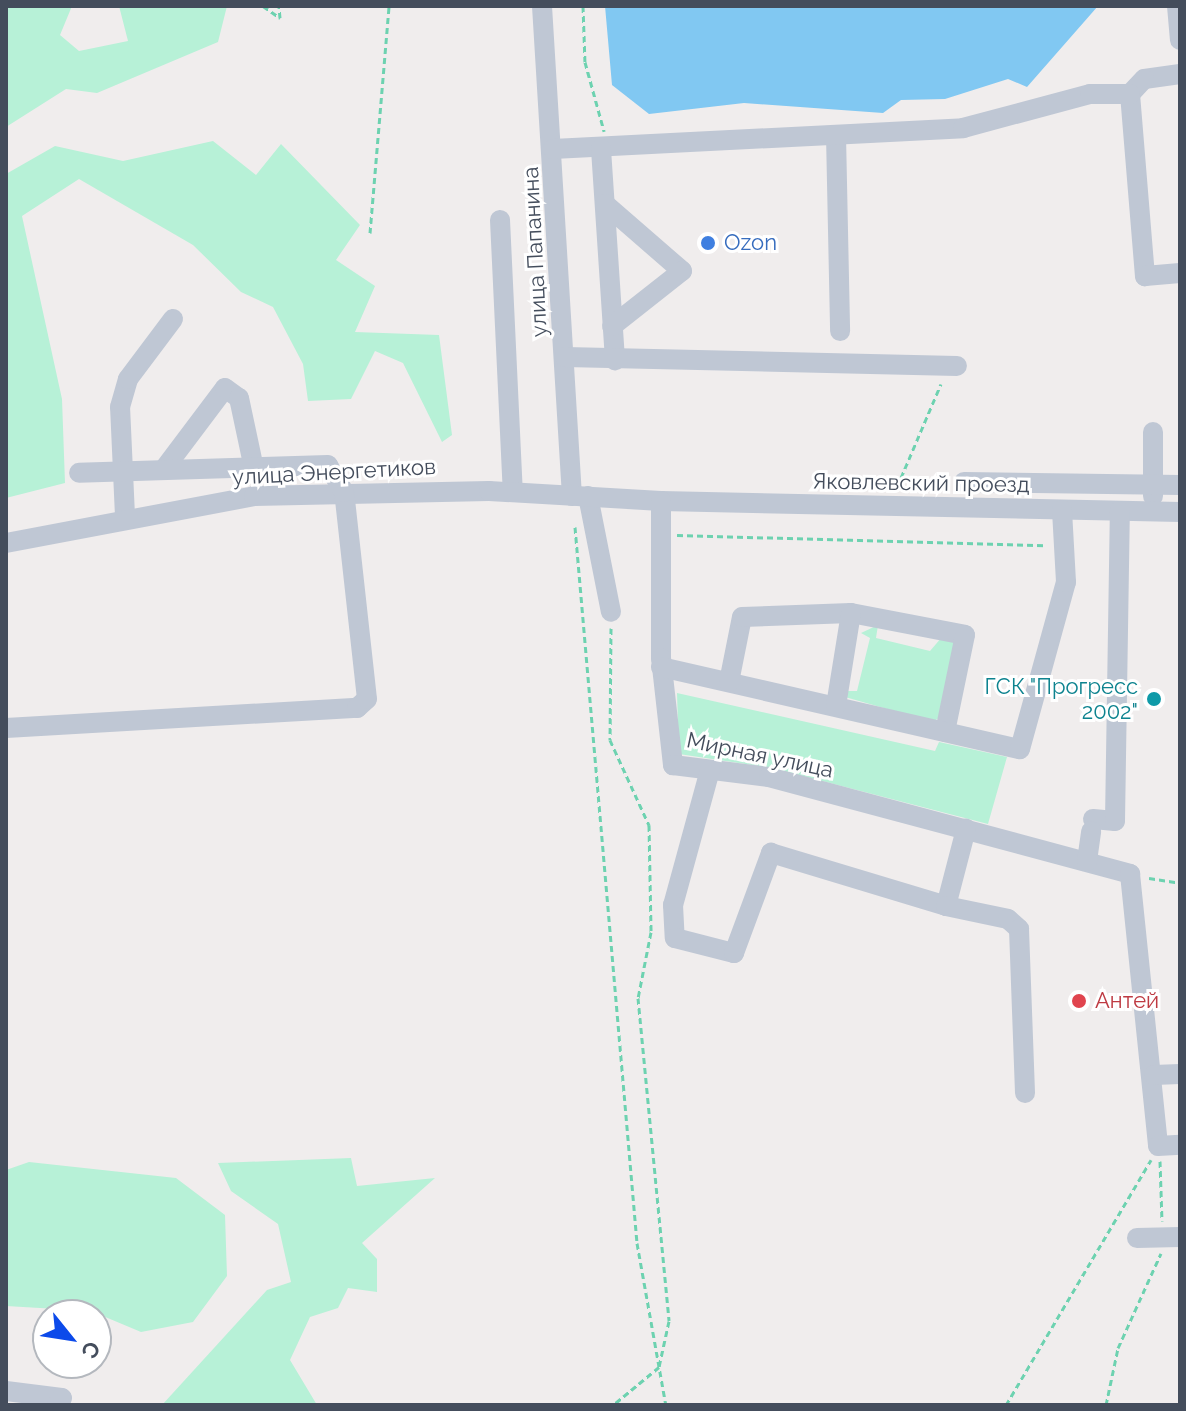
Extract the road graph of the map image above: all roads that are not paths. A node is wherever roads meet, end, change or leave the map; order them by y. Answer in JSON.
{"nodes":[{"id":1,"x":542,"y":6,"type":"edge"},
{"id":2,"x":1177,"y":6,"type":"edge"},
{"id":3,"x":1180,"y":40,"type":"edge"},
{"id":4,"x":1180,"y":74,"type":"edge"},
{"id":5,"x":1130,"y":94,"type":"junction"},
{"id":6,"x":836,"y":135,"type":"junction"},
{"id":7,"x":553,"y":149,"type":"junction"},
{"id":8,"x":604,"y":149,"type":"junction"},
{"id":9,"x":605,"y":204,"type":"junction"},
{"id":10,"x":500,"y":220,"type":"dead end"},
{"id":11,"x":1180,"y":273,"type":"edge"},
{"id":12,"x":173,"y":319,"type":"dead end"},
{"id":13,"x":612,"y":326,"type":"junction"},
{"id":14,"x":840,"y":331,"type":"dead end"},
{"id":15,"x":565,"y":357,"type":"junction"},
{"id":16,"x":615,"y":361,"type":"junction"},
{"id":17,"x":953,"y":366,"type":"road end"},
{"id":18,"x":1153,"y":432,"type":"dead end"},
{"id":19,"x":253,"y":464,"type":"junction"},
{"id":20,"x":164,"y":469,"type":"junction"},
{"id":21,"x":123,"y":472,"type":"junction"},
{"id":22,"x":79,"y":473,"type":"dead end"},
{"id":23,"x":964,"y":482,"type":"dead end"},
{"id":24,"x":1153,"y":485,"type":"junction"},
{"id":25,"x":1180,"y":485,"type":"edge"},
{"id":26,"x":344,"y":492,"type":"junction"},
{"id":27,"x":513,"y":492,"type":"junction"},
{"id":28,"x":580,"y":496,"type":"junction"},
{"id":29,"x":661,"y":501,"type":"junction"},
{"id":30,"x":1062,"y":510,"type":"junction"},
{"id":31,"x":1120,"y":511,"type":"junction"},
{"id":32,"x":1153,"y":512,"type":"junction"},
{"id":33,"x":1180,"y":512,"type":"edge"},
{"id":34,"x":125,"y":516,"type":"junction"},
{"id":35,"x":6,"y":543,"type":"edge"},
{"id":36,"x":611,"y":612,"type":"road end"},
{"id":37,"x":851,"y":613,"type":"junction"},
{"id":38,"x":661,"y":667,"type":"junction"},
{"id":39,"x":729,"y":682,"type":"junction"},
{"id":40,"x":836,"y":706,"type":"junction"},
{"id":41,"x":6,"y":728,"type":"edge"},
{"id":42,"x":945,"y":732,"type":"junction"},
{"id":43,"x":710,"y":770,"type":"junction"},
{"id":44,"x":966,"y":829,"type":"junction"},
{"id":45,"x":1087,"y":861,"type":"junction"},
{"id":46,"x":946,"y":906,"type":"junction"},
{"id":47,"x":1180,"y":1074,"type":"edge"},
{"id":48,"x":1154,"y":1075,"type":"junction"},
{"id":49,"x":1025,"y":1093,"type":"dead end"},
{"id":50,"x":1180,"y":1145,"type":"edge"},
{"id":51,"x":1137,"y":1238,"type":"dead end"},
{"id":52,"x":1171,"y":1238,"type":"edge"},
{"id":53,"x":6,"y":1391,"type":"edge"},
{"id":54,"x":57,"y":1405,"type":"edge"}],
"edges":[{"from":1,"to":7,"type":"street","name":"улица Папанина"},
{"from":2,"to":3,"type":"street"},
{"from":4,"to":5,"type":"street"},
{"from":5,"to":6,"type":"street"},
{"from":5,"to":11,"type":"street"},
{"from":6,"to":8,"type":"street"},
{"from":6,"to":14,"type":"street"},
{"from":7,"to":8,"type":"street"},
{"from":7,"to":15,"type":"street","name":"улица Папанина"},
{"from":8,"to":9,"type":"street"},
{"from":9,"to":13,"type":"street"},
{"from":9,"to":13,"type":"street"},
{"from":10,"to":27,"type":"street"},
{"from":12,"to":21,"type":"street"},
{"from":13,"to":16,"type":"street"},
{"from":15,"to":16,"type":"street"},
{"from":15,"to":28,"type":"street","name":"улица Папанина"},
{"from":16,"to":17,"type":"street"},
{"from":18,"to":24,"type":"street"},
{"from":19,"to":20,"type":"street"},
{"from":19,"to":20,"type":"street"},
{"from":19,"to":26,"type":"street"},
{"from":20,"to":21,"type":"street"},
{"from":21,"to":22,"type":"street"},
{"from":21,"to":34,"type":"street"},
{"from":23,"to":24,"type":"street"},
{"from":24,"to":25,"type":"street"},
{"from":24,"to":32,"type":"street"},
{"from":26,"to":27,"type":"street","name":"улица Энергетиков"},
{"from":26,"to":34,"type":"street","name":"улица Энергетиков"},
{"from":26,"to":41,"type":"street"},
{"from":27,"to":28,"type":"street","name":"улица Энергетиков"},
{"from":28,"to":29,"type":"street"},
{"from":28,"to":36,"type":"street","name":"улица Папанина"},
{"from":29,"to":30,"type":"street","name":"Яковлевский проезд"},
{"from":29,"to":38,"type":"street","name":"Мирная улица"},
{"from":30,"to":31,"type":"street","name":"Яковлевский проезд"},
{"from":30,"to":42,"type":"street"},
{"from":31,"to":32,"type":"street","name":"Яковлевский проезд"},
{"from":31,"to":45,"type":"street"},
{"from":32,"to":33,"type":"street","name":"Яковлевский проезд"},
{"from":34,"to":35,"type":"street","name":"улица Энергетиков"},
{"from":37,"to":39,"type":"street"},
{"from":37,"to":40,"type":"street"},
{"from":37,"to":42,"type":"street"},
{"from":38,"to":39,"type":"street"},
{"from":38,"to":43,"type":"street","name":"Мирная улица"},
{"from":39,"to":40,"type":"street"},
{"from":40,"to":42,"type":"street"},
{"from":43,"to":44,"type":"street","name":"Мирная улица"},
{"from":43,"to":46,"type":"street"},
{"from":44,"to":45,"type":"street","name":"Мирная улица"},
{"from":44,"to":46,"type":"street"},
{"from":45,"to":48,"type":"street","name":"Мирная улица"},
{"from":46,"to":49,"type":"street"},
{"from":47,"to":48,"type":"street"},
{"from":48,"to":50,"type":"street"},
{"from":51,"to":52,"type":"street"},
{"from":53,"to":54,"type":"street"}]}
